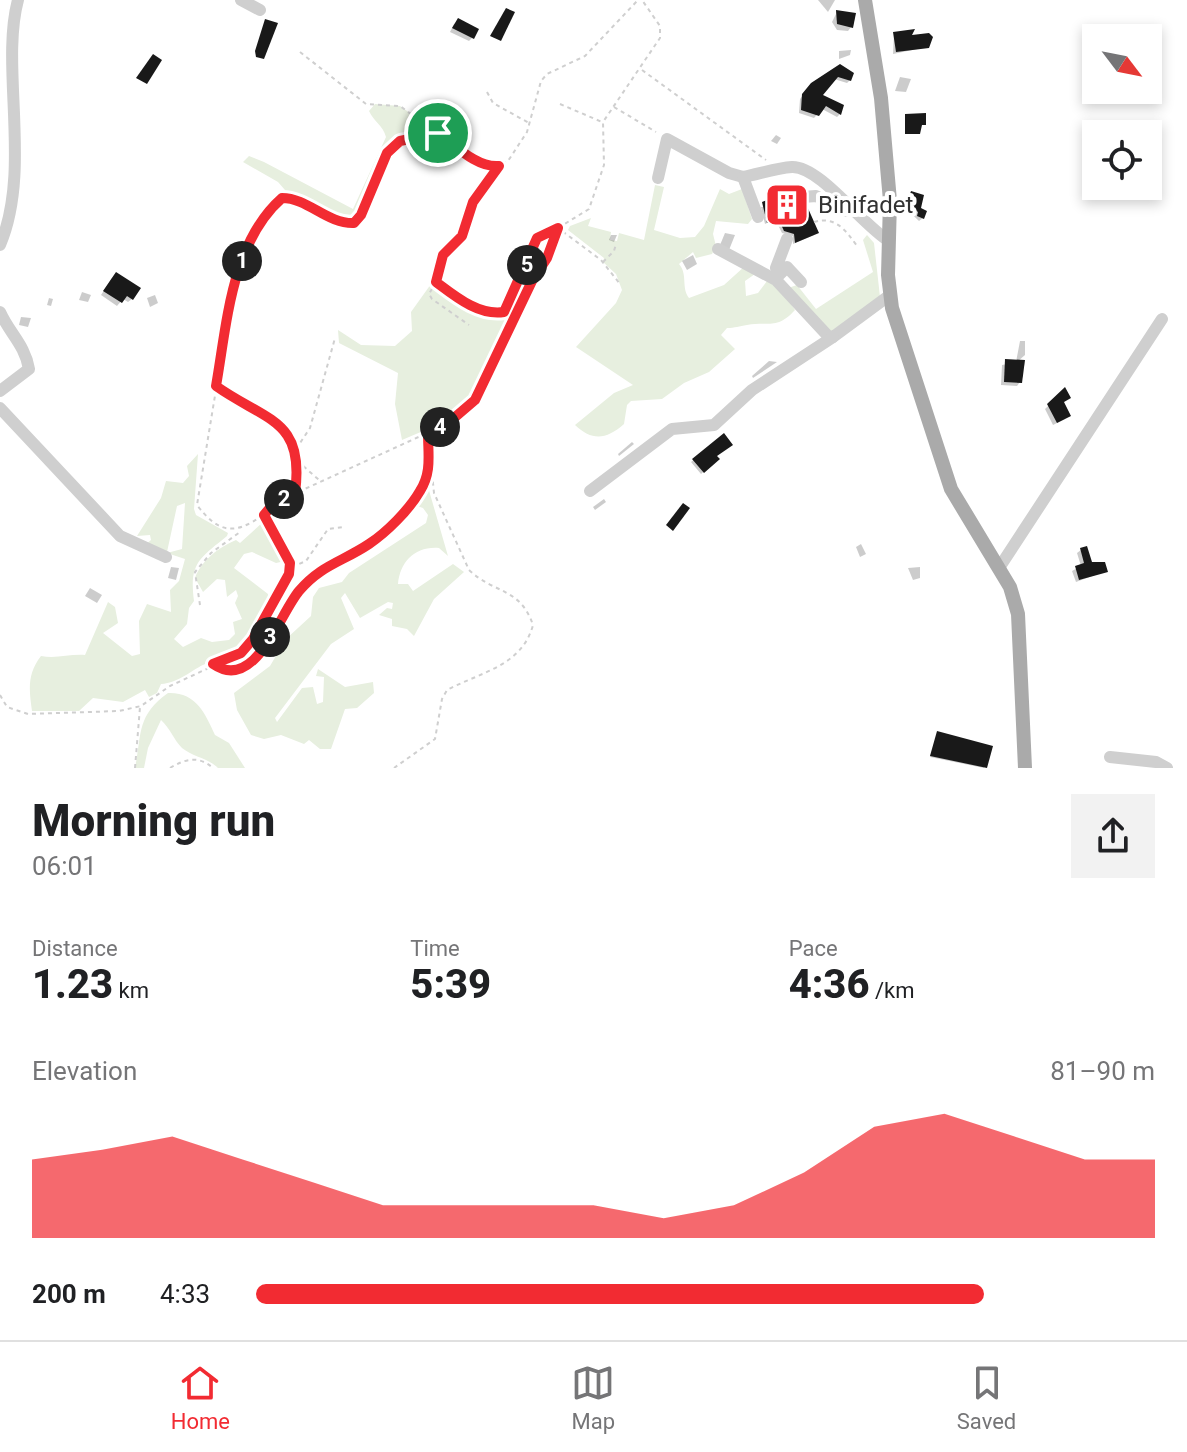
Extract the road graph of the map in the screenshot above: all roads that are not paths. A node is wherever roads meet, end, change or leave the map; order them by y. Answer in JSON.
{"nodes":[{"id":1,"x":18,"y":0,"type":"edge"},
{"id":2,"x":241,"y":0,"type":"edge"},
{"id":3,"x":865,"y":0,"type":"edge"},
{"id":4,"x":260,"y":10,"type":"dead end"},
{"id":5,"x":743,"y":177,"type":"junction"},
{"id":6,"x":658,"y":178,"type":"dead end"},
{"id":7,"x":803,"y":197,"type":"dead end"},
{"id":8,"x":856,"y":216,"type":"junction"},
{"id":9,"x":758,"y":217,"type":"dead end"},
{"id":10,"x":787,"y":239,"type":"dead end"},
{"id":11,"x":889,"y":241,"type":"junction"},
{"id":12,"x":0,"y":245,"type":"edge"},
{"id":13,"x":718,"y":249,"type":"dead end"},
{"id":14,"x":801,"y":282,"type":"dead end"},
{"id":15,"x":890,"y":295,"type":"junction"},
{"id":16,"x":0,"y":312,"type":"edge"},
{"id":17,"x":1162,"y":319,"type":"dead end"},
{"id":18,"x":833,"y":337,"type":"junction"},
{"id":19,"x":0,"y":391,"type":"edge"},
{"id":20,"x":0,"y":408,"type":"edge"},
{"id":21,"x":590,"y":491,"type":"dead end"},
{"id":22,"x":166,"y":557,"type":"dead end"},
{"id":23,"x":999,"y":568,"type":"junction"},
{"id":24,"x":1110,"y":757,"type":"dead end"},
{"id":25,"x":1025,"y":768,"type":"edge"},
{"id":26,"x":1167,"y":768,"type":"edge"}],
"edges":[{"from":1,"to":12,"type":"street"},
{"from":2,"to":4,"type":"street"},
{"from":3,"to":11,"type":"main road"},
{"from":5,"to":6,"type":"street"},
{"from":5,"to":8,"type":"street"},
{"from":5,"to":9,"type":"street"},
{"from":7,"to":8,"type":"street"},
{"from":8,"to":11,"type":"street"},
{"from":10,"to":14,"type":"street"},
{"from":11,"to":15,"type":"main road"},
{"from":13,"to":18,"type":"street"},
{"from":15,"to":18,"type":"street"},
{"from":15,"to":23,"type":"main road"},
{"from":16,"to":19,"type":"street"},
{"from":17,"to":23,"type":"street"},
{"from":18,"to":21,"type":"street"},
{"from":20,"to":22,"type":"street"},
{"from":23,"to":25,"type":"main road"},
{"from":24,"to":26,"type":"street"}]}
